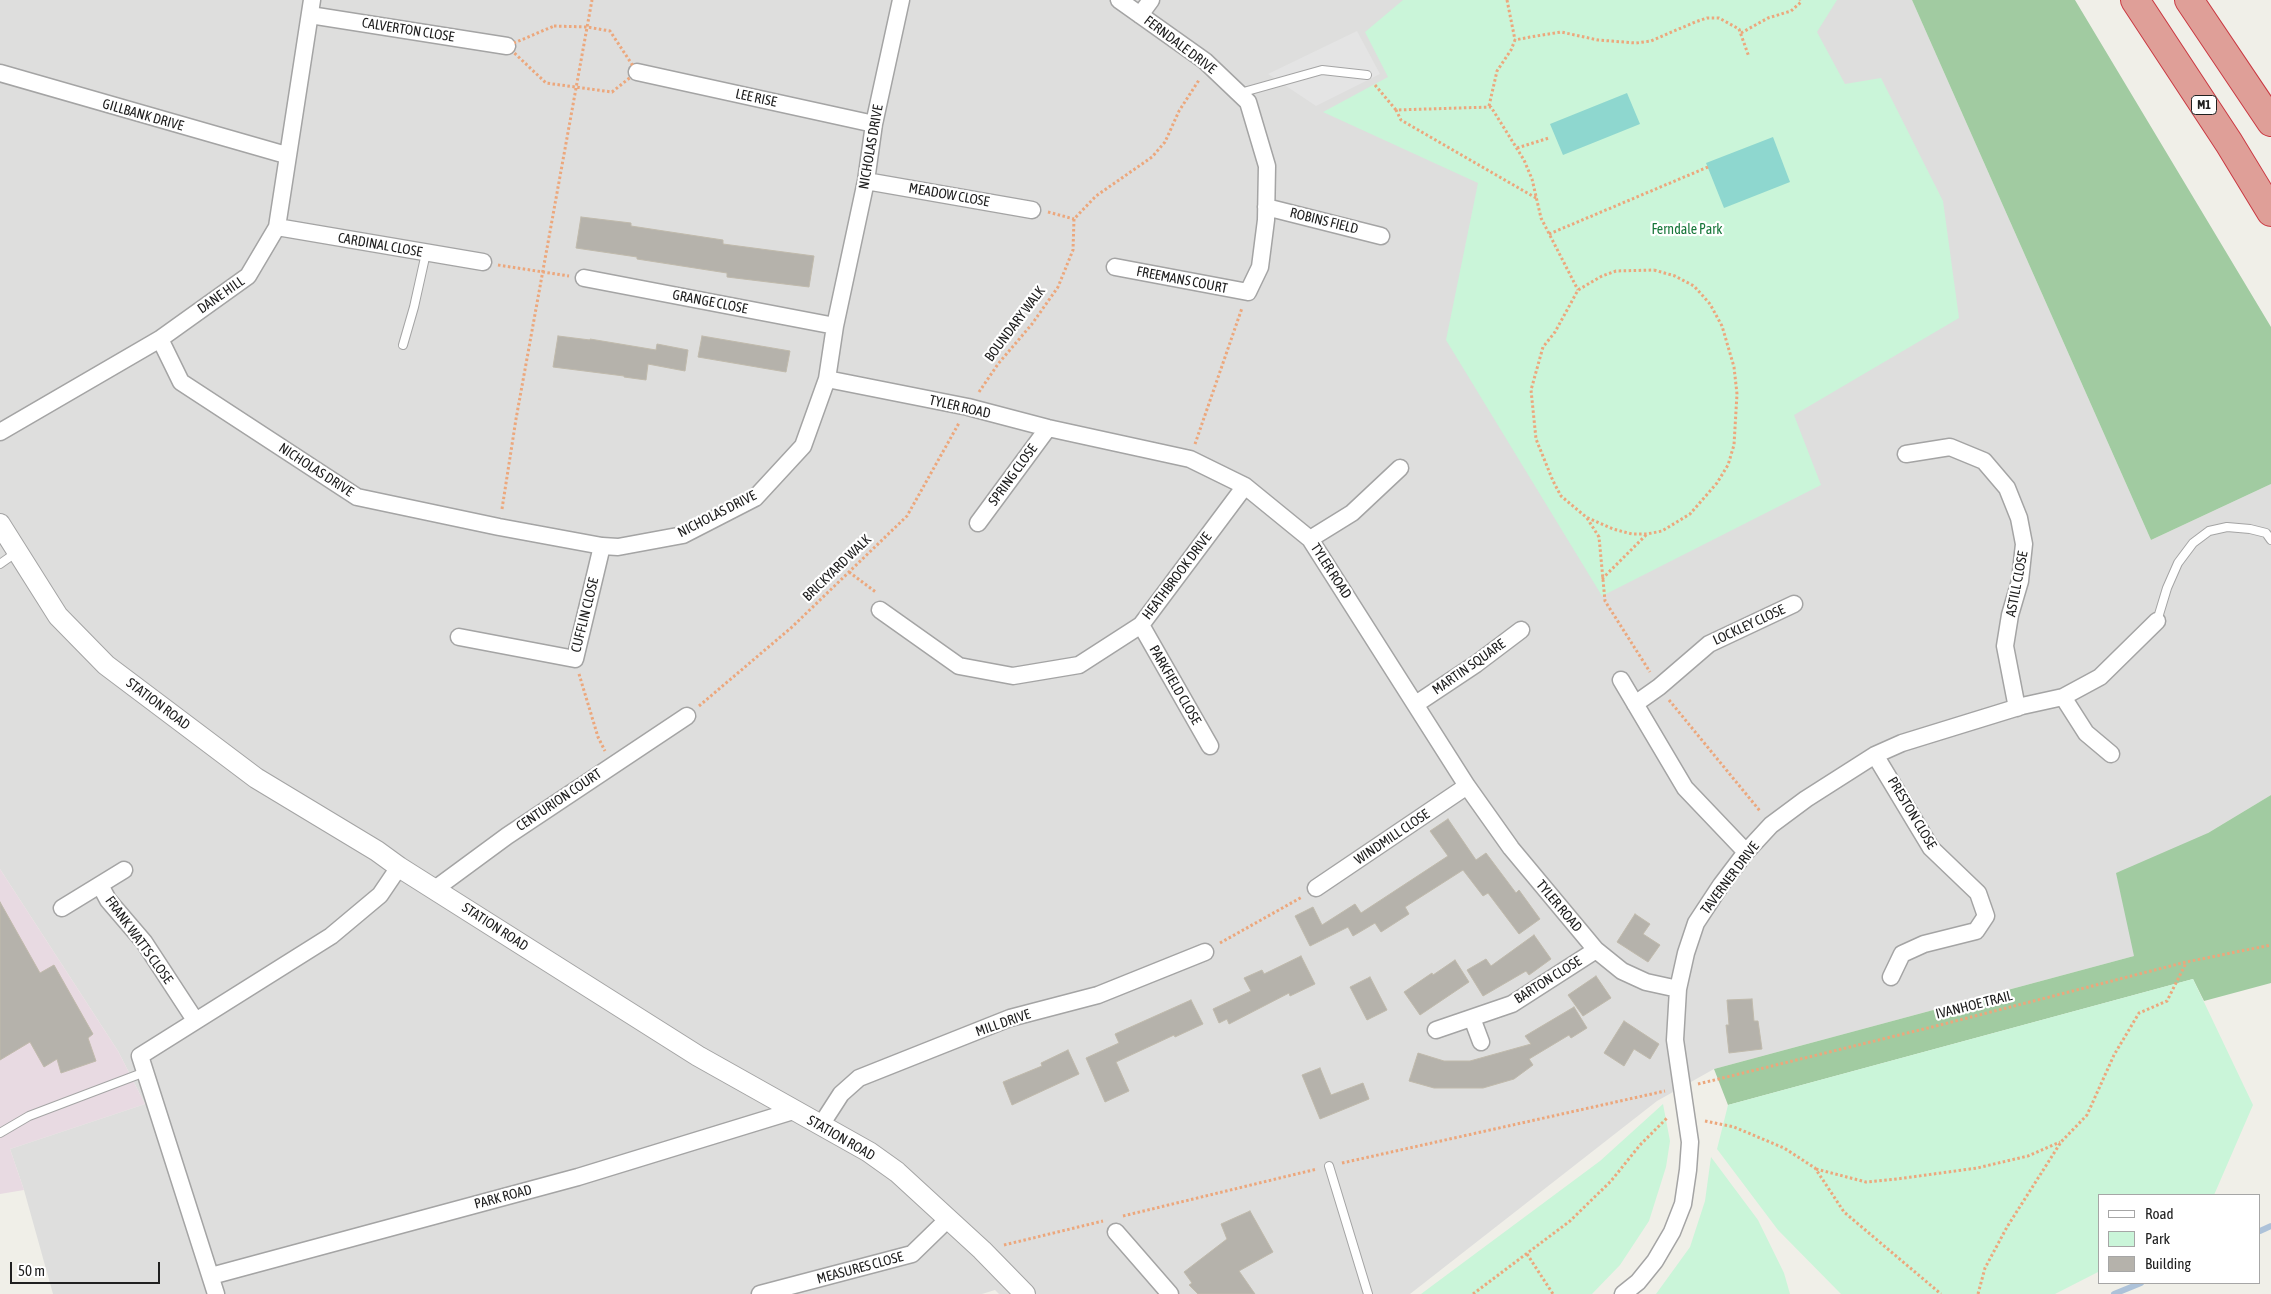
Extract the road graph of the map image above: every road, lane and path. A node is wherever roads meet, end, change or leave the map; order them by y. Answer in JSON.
{"nodes":[{"id":1,"x":592,"y":0,"type":"edge"},
{"id":2,"x":901,"y":0,"type":"edge"},
{"id":3,"x":1119,"y":0,"type":"edge"},
{"id":4,"x":1150,"y":0,"type":"edge"},
{"id":5,"x":1507,"y":0,"type":"edge"},
{"id":6,"x":1800,"y":0,"type":"edge"},
{"id":7,"x":2135,"y":0,"type":"edge"},
{"id":8,"x":2189,"y":0,"type":"edge"},
{"id":9,"x":310,"y":7,"type":"edge"},
{"id":10,"x":1140,"y":15,"type":"junction"},
{"id":11,"x":587,"y":27,"type":"junction"},
{"id":12,"x":1741,"y":34,"type":"junction"},
{"id":13,"x":1515,"y":40,"type":"junction"},
{"id":14,"x":507,"y":46,"type":"junction"},
{"id":15,"x":1750,"y":57,"type":"dead end"},
{"id":16,"x":1210,"y":65,"type":"junction"},
{"id":17,"x":0,"y":72,"type":"edge"},
{"id":18,"x":637,"y":72,"type":"junction"},
{"id":19,"x":1367,"y":75,"type":"joint"},
{"id":20,"x":576,"y":88,"type":"junction"},
{"id":21,"x":1239,"y":93,"type":"junction"},
{"id":22,"x":1489,"y":106,"type":"junction"},
{"id":23,"x":1396,"y":110,"type":"junction"},
{"id":24,"x":2271,"y":122,"type":"edge"},
{"id":25,"x":874,"y":124,"type":"junction"},
{"id":26,"x":1549,"y":138,"type":"dead end"},
{"id":27,"x":1517,"y":148,"type":"junction"},
{"id":28,"x":286,"y":155,"type":"junction"},
{"id":29,"x":1708,"y":167,"type":"dead end"},
{"id":30,"x":866,"y":181,"type":"junction"},
{"id":31,"x":1536,"y":198,"type":"junction"},
{"id":32,"x":1266,"y":207,"type":"junction"},
{"id":33,"x":1032,"y":210,"type":"joint"},
{"id":34,"x":2271,"y":212,"type":"edge"},
{"id":35,"x":1074,"y":219,"type":"junction"},
{"id":36,"x":277,"y":227,"type":"junction"},
{"id":37,"x":1549,"y":234,"type":"junction"},
{"id":38,"x":1381,"y":236,"type":"dead end"},
{"id":39,"x":426,"y":253,"type":"junction"},
{"id":40,"x":482,"y":262,"type":"joint"},
{"id":41,"x":1116,"y":267,"type":"dead end"},
{"id":42,"x":543,"y":272,"type":"junction"},
{"id":43,"x":584,"y":278,"type":"joint"},
{"id":44,"x":1578,"y":290,"type":"junction"},
{"id":45,"x":1248,"y":292,"type":"junction"},
{"id":46,"x":835,"y":326,"type":"junction"},
{"id":47,"x":160,"y":338,"type":"junction"},
{"id":48,"x":403,"y":345,"type":"dead end"},
{"id":49,"x":827,"y":379,"type":"junction"},
{"id":50,"x":968,"y":407,"type":"junction"},
{"id":51,"x":1048,"y":428,"type":"junction"},
{"id":52,"x":0,"y":432,"type":"edge"},
{"id":53,"x":1906,"y":454,"type":"dead end"},
{"id":54,"x":1190,"y":459,"type":"junction"},
{"id":55,"x":1400,"y":468,"type":"dead end"},
{"id":56,"x":1245,"y":486,"type":"junction"},
{"id":57,"x":1586,"y":518,"type":"junction"},
{"id":58,"x":978,"y":523,"type":"dead end"},
{"id":59,"x":0,"y":524,"type":"edge"},
{"id":60,"x":499,"y":527,"type":"junction"},
{"id":61,"x":1647,"y":534,"type":"junction"},
{"id":62,"x":1310,"y":539,"type":"junction"},
{"id":63,"x":2271,"y":540,"type":"edge"},
{"id":64,"x":602,"y":546,"type":"junction"},
{"id":65,"x":17,"y":552,"type":"junction"},
{"id":66,"x":0,"y":564,"type":"edge"},
{"id":67,"x":849,"y":572,"type":"junction"},
{"id":68,"x":1602,"y":579,"type":"junction"},
{"id":69,"x":1794,"y":604,"type":"dead end"},
{"id":70,"x":880,"y":610,"type":"joint"},
{"id":71,"x":2157,"y":621,"type":"joint"},
{"id":72,"x":1141,"y":625,"type":"junction"},
{"id":73,"x":1521,"y":630,"type":"dead end"},
{"id":74,"x":458,"y":637,"type":"dead end"},
{"id":75,"x":576,"y":659,"type":"junction"},
{"id":76,"x":1620,"y":680,"type":"dead end"},
{"id":77,"x":1659,"y":687,"type":"junction"},
{"id":78,"x":2063,"y":697,"type":"junction"},
{"id":79,"x":1416,"y":704,"type":"junction"},
{"id":80,"x":1636,"y":704,"type":"junction"},
{"id":81,"x":2017,"y":708,"type":"junction"},
{"id":82,"x":687,"y":716,"type":"joint"},
{"id":83,"x":1210,"y":746,"type":"dead end"},
{"id":84,"x":2110,"y":754,"type":"dead end"},
{"id":85,"x":1875,"y":755,"type":"junction"},
{"id":86,"x":612,"y":765,"type":"junction"},
{"id":87,"x":1467,"y":786,"type":"junction"},
{"id":88,"x":1771,"y":825,"type":"junction"},
{"id":89,"x":1746,"y":852,"type":"junction"},
{"id":90,"x":399,"y":867,"type":"junction"},
{"id":91,"x":124,"y":870,"type":"dead end"},
{"id":92,"x":100,"y":886,"type":"junction"},
{"id":93,"x":1316,"y":888,"type":"joint"},
{"id":94,"x":435,"y":889,"type":"junction"},
{"id":95,"x":62,"y":908,"type":"dead end"},
{"id":96,"x":2271,"y":945,"type":"edge"},
{"id":97,"x":1596,"y":950,"type":"junction"},
{"id":98,"x":1205,"y":952,"type":"joint"},
{"id":99,"x":2186,"y":962,"type":"junction"},
{"id":100,"x":1891,"y":977,"type":"dead end"},
{"id":101,"x":1678,"y":989,"type":"junction"},
{"id":102,"x":1472,"y":1018,"type":"junction"},
{"id":103,"x":194,"y":1020,"type":"junction"},
{"id":104,"x":1436,"y":1030,"type":"dead end"},
{"id":105,"x":1481,"y":1042,"type":"dead end"},
{"id":106,"x":145,"y":1072,"type":"junction"},
{"id":107,"x":1684,"y":1094,"type":"junction"},
{"id":108,"x":793,"y":1111,"type":"junction"},
{"id":109,"x":1687,"y":1117,"type":"junction"},
{"id":110,"x":821,"y":1125,"type":"junction"},
{"id":111,"x":0,"y":1132,"type":"edge"},
{"id":112,"x":2061,"y":1142,"type":"junction"},
{"id":113,"x":1329,"y":1166,"type":"dead end"},
{"id":114,"x":1815,"y":1168,"type":"junction"},
{"id":115,"x":948,"y":1220,"type":"junction"},
{"id":116,"x":1116,"y":1232,"type":"dead end"},
{"id":117,"x":1527,"y":1254,"type":"junction"},
{"id":118,"x":211,"y":1276,"type":"junction"},
{"id":119,"x":216,"y":1294,"type":"edge"},
{"id":120,"x":760,"y":1294,"type":"edge"},
{"id":121,"x":1024,"y":1294,"type":"edge"},
{"id":122,"x":1170,"y":1294,"type":"edge"},
{"id":123,"x":1368,"y":1294,"type":"edge"},
{"id":124,"x":1473,"y":1294,"type":"edge"},
{"id":125,"x":1553,"y":1294,"type":"edge"},
{"id":126,"x":1623,"y":1294,"type":"edge"},
{"id":127,"x":1941,"y":1294,"type":"edge"},
{"id":128,"x":1978,"y":1294,"type":"edge"}],
"edges":[{"from":1,"to":11,"type":"path"},
{"from":2,"to":25,"type":"street","name":"NICHOLAS DRIVE"},
{"from":3,"to":10,"type":"street","name":"FERNDALE DRIVE"},
{"from":4,"to":10,"type":"street"},
{"from":5,"to":13,"type":"path"},
{"from":6,"to":12,"type":"path"},
{"from":7,"to":34,"type":"highway","number":"M1"},
{"from":8,"to":24,"type":"highway"},
{"from":9,"to":14,"type":"street","name":"CALVERTON CLOSE"},
{"from":9,"to":28,"type":"street","name":"DANE HILL"},
{"from":10,"to":16,"type":"street","name":"FERNDALE DRIVE"},
{"from":11,"to":14,"type":"path"},
{"from":11,"to":18,"type":"path"},
{"from":11,"to":20,"type":"path"},
{"from":12,"to":13,"type":"path"},
{"from":12,"to":15,"type":"path"},
{"from":13,"to":22,"type":"path"},
{"from":14,"to":20,"type":"path"},
{"from":16,"to":21,"type":"street","name":"FERNDALE DRIVE"},
{"from":16,"to":35,"type":"path"},
{"from":17,"to":28,"type":"street","name":"GILLBANK DRIVE"},
{"from":18,"to":20,"type":"path"},
{"from":18,"to":25,"type":"street","name":"LEE RISE"},
{"from":19,"to":21,"type":"lane"},
{"from":19,"to":23,"type":"path"},
{"from":20,"to":42,"type":"path"},
{"from":21,"to":32,"type":"street","name":"FERNDALE DRIVE"},
{"from":22,"to":23,"type":"path"},
{"from":22,"to":27,"type":"path"},
{"from":23,"to":31,"type":"path"},
{"from":25,"to":30,"type":"street","name":"NICHOLAS DRIVE"},
{"from":26,"to":27,"type":"path"},
{"from":27,"to":31,"type":"path"},
{"from":28,"to":36,"type":"street","name":"DANE HILL"},
{"from":29,"to":37,"type":"path"},
{"from":30,"to":33,"type":"street","name":"MEADOW CLOSE"},
{"from":30,"to":46,"type":"street","name":"NICHOLAS DRIVE"},
{"from":31,"to":37,"type":"path"},
{"from":32,"to":38,"type":"street","name":"ROBINS FIELD"},
{"from":32,"to":45,"type":"street","name":"FERNDALE DRIVE"},
{"from":33,"to":35,"type":"path"},
{"from":35,"to":50,"type":"path","name":"BOUNDARY WALK"},
{"from":36,"to":39,"type":"street","name":"CARDINAL CLOSE"},
{"from":36,"to":47,"type":"street","name":"DANE HILL"},
{"from":37,"to":44,"type":"path"},
{"from":39,"to":40,"type":"street","name":"CARDINAL CLOSE"},
{"from":39,"to":48,"type":"lane"},
{"from":40,"to":42,"type":"path"},
{"from":41,"to":45,"type":"street","name":"FREEMANS COURT"},
{"from":42,"to":43,"type":"path"},
{"from":42,"to":60,"type":"path"},
{"from":43,"to":46,"type":"street","name":"GRANGE CLOSE"},
{"from":44,"to":57,"type":"path"},
{"from":44,"to":61,"type":"path"},
{"from":45,"to":54,"type":"path"},
{"from":46,"to":49,"type":"street","name":"NICHOLAS DRIVE"},
{"from":47,"to":52,"type":"street","name":"DANE HILL"},
{"from":47,"to":60,"type":"street","name":"NICHOLAS DRIVE"},
{"from":49,"to":50,"type":"street","name":"TYLER ROAD"},
{"from":49,"to":64,"type":"street","name":"NICHOLAS DRIVE"},
{"from":50,"to":51,"type":"street","name":"TYLER ROAD"},
{"from":50,"to":67,"type":"path","name":"BRICKYARD WALK"},
{"from":51,"to":54,"type":"street","name":"TYLER ROAD"},
{"from":51,"to":58,"type":"street","name":"SPRING CLOSE"},
{"from":53,"to":81,"type":"street","name":"ASTILL CLOSE"},
{"from":54,"to":56,"type":"street","name":"TYLER ROAD"},
{"from":55,"to":62,"type":"street"},
{"from":56,"to":62,"type":"street","name":"TYLER ROAD"},
{"from":56,"to":72,"type":"street","name":"HEATHBROOK DRIVE"},
{"from":57,"to":61,"type":"path"},
{"from":57,"to":68,"type":"path"},
{"from":59,"to":65,"type":"street","name":"STATION ROAD"},
{"from":60,"to":64,"type":"street","name":"NICHOLAS DRIVE"},
{"from":61,"to":68,"type":"path"},
{"from":62,"to":79,"type":"street","name":"TYLER ROAD"},
{"from":63,"to":71,"type":"lane"},
{"from":64,"to":75,"type":"street","name":"CUFFLIN CLOSE"},
{"from":65,"to":66,"type":"lane"},
{"from":65,"to":90,"type":"street","name":"STATION ROAD"},
{"from":67,"to":70,"type":"path"},
{"from":67,"to":82,"type":"path","name":"BRICKYARD WALK"},
{"from":68,"to":77,"type":"path"},
{"from":69,"to":77,"type":"street","name":"LOCKLEY CLOSE"},
{"from":70,"to":72,"type":"street","name":"HEATHBROOK DRIVE"},
{"from":71,"to":78,"type":"street","name":"TAVERNER DRIVE"},
{"from":72,"to":83,"type":"street","name":"PARKFIELD CLOSE"},
{"from":73,"to":79,"type":"street","name":"MARTIN SQUARE"},
{"from":74,"to":75,"type":"street","name":"CUFFLIN CLOSE"},
{"from":75,"to":86,"type":"path"},
{"from":76,"to":80,"type":"street"},
{"from":77,"to":80,"type":"street","name":"LOCKLEY CLOSE"},
{"from":77,"to":88,"type":"path"},
{"from":78,"to":81,"type":"street","name":"TAVERNER DRIVE"},
{"from":78,"to":84,"type":"street"},
{"from":79,"to":87,"type":"street","name":"TYLER ROAD"},
{"from":80,"to":89,"type":"street"},
{"from":81,"to":85,"type":"street","name":"TAVERNER DRIVE"},
{"from":82,"to":86,"type":"street","name":"CENTURION COURT"},
{"from":85,"to":88,"type":"street","name":"TAVERNER DRIVE"},
{"from":85,"to":100,"type":"street","name":"PRESTON CLOSE"},
{"from":86,"to":94,"type":"street","name":"CENTURION COURT"},
{"from":87,"to":93,"type":"street","name":"WINDMILL CLOSE"},
{"from":87,"to":97,"type":"street","name":"TYLER ROAD"},
{"from":88,"to":89,"type":"street","name":"TAVERNER DRIVE"},
{"from":89,"to":101,"type":"street","name":"TAVERNER DRIVE"},
{"from":90,"to":94,"type":"street","name":"STATION ROAD"},
{"from":90,"to":103,"type":"street"},
{"from":91,"to":92,"type":"street","name":"FRANK WATTS CLOSE"},
{"from":92,"to":95,"type":"street","name":"FRANK WATTS CLOSE"},
{"from":92,"to":103,"type":"street","name":"FRANK WATTS CLOSE"},
{"from":93,"to":98,"type":"path"},
{"from":94,"to":108,"type":"street","name":"STATION ROAD"},
{"from":96,"to":99,"type":"path","name":"IVANHOE TRAIL"},
{"from":97,"to":101,"type":"street","name":"TYLER ROAD"},
{"from":97,"to":102,"type":"street","name":"BARTON CLOSE"},
{"from":98,"to":110,"type":"street","name":"MILL DRIVE"},
{"from":99,"to":107,"type":"path","name":"IVANHOE TRAIL"},
{"from":99,"to":112,"type":"path"},
{"from":101,"to":107,"type":"street","name":"TAVERNER DRIVE"},
{"from":102,"to":104,"type":"street","name":"BARTON CLOSE"},
{"from":102,"to":105,"type":"street"},
{"from":103,"to":106,"type":"street"},
{"from":106,"to":111,"type":"lane"},
{"from":106,"to":118,"type":"street"},
{"from":107,"to":109,"type":"street","name":"TAVERNER DRIVE"},
{"from":107,"to":117,"type":"path"},
{"from":108,"to":110,"type":"street","name":"STATION ROAD"},
{"from":108,"to":118,"type":"street","name":"PARK ROAD"},
{"from":109,"to":114,"type":"path"},
{"from":109,"to":126,"type":"street","name":"TAVERNER DRIVE"},
{"from":110,"to":115,"type":"street","name":"STATION ROAD"},
{"from":112,"to":114,"type":"path"},
{"from":112,"to":128,"type":"path"},
{"from":113,"to":123,"type":"lane"},
{"from":114,"to":127,"type":"path"},
{"from":115,"to":120,"type":"street","name":"MEASURES CLOSE"},
{"from":115,"to":121,"type":"street","name":"STATION ROAD"},
{"from":116,"to":122,"type":"street"},
{"from":117,"to":124,"type":"path"},
{"from":117,"to":125,"type":"path"},
{"from":118,"to":119,"type":"street"}]}
